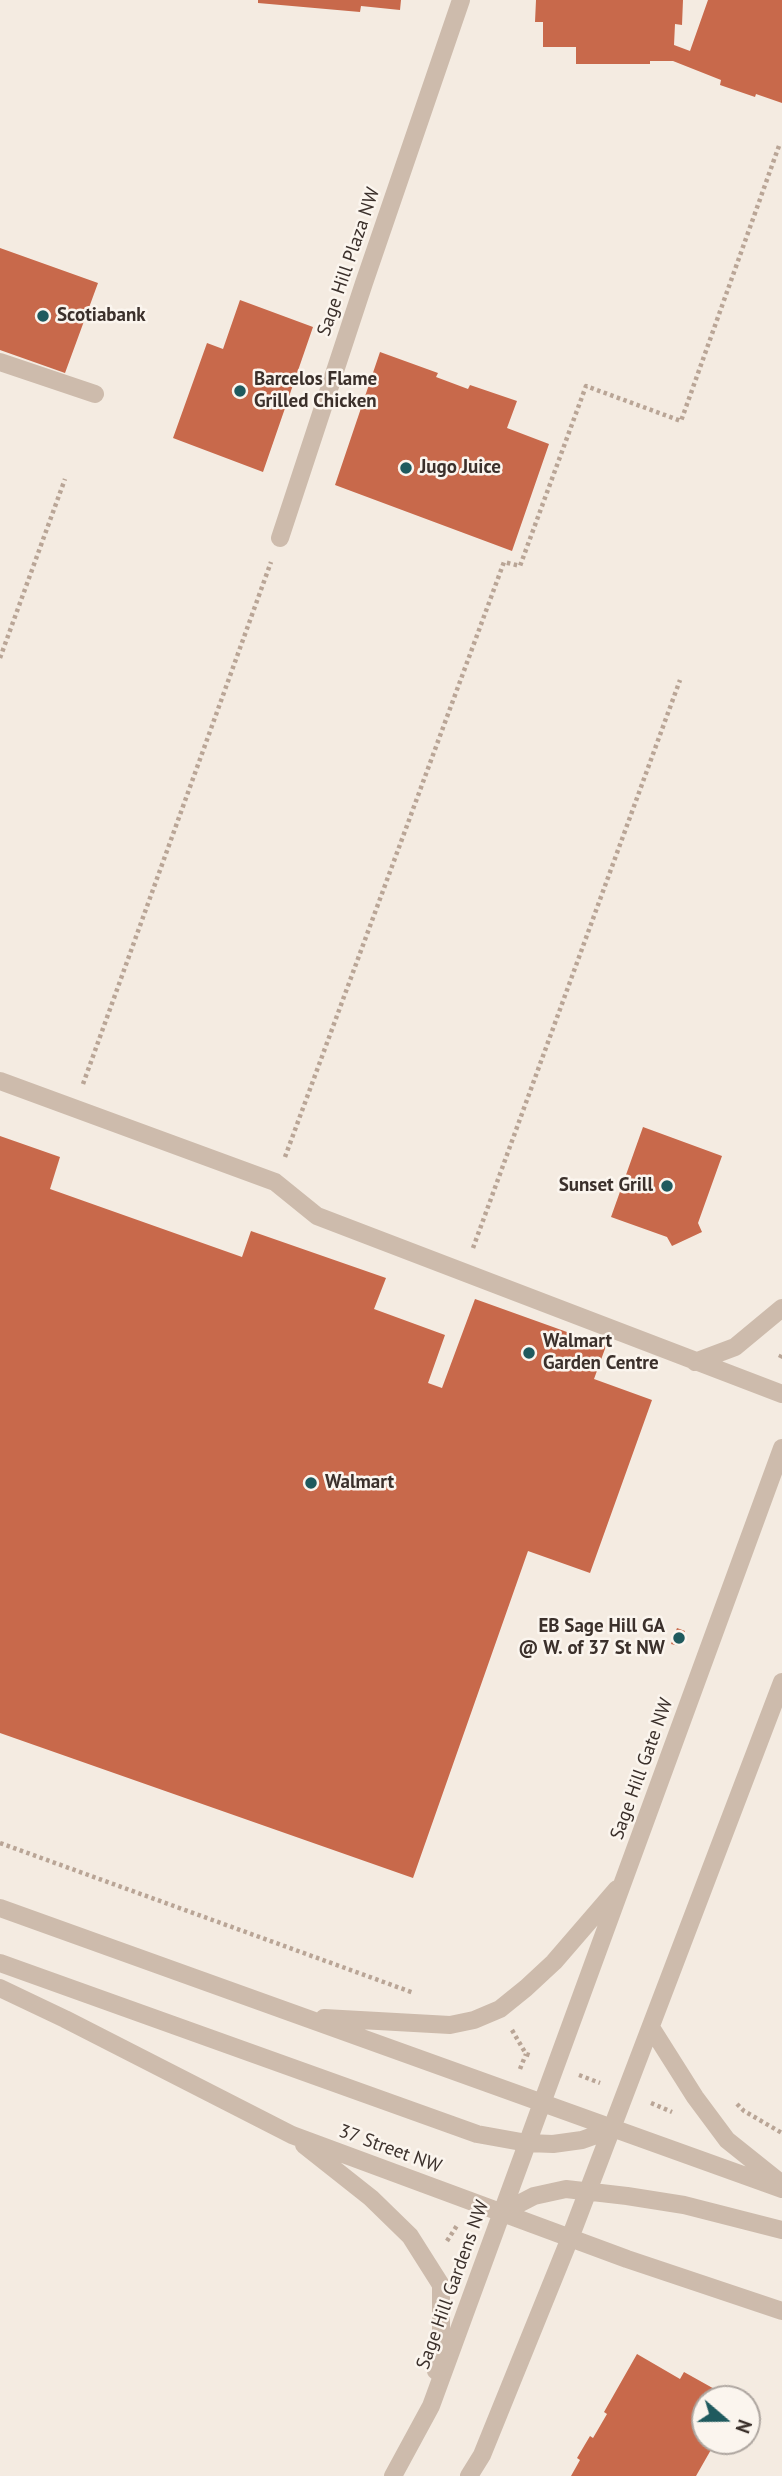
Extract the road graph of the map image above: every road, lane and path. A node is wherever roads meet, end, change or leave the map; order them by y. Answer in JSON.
{"nodes":[{"id":1,"x":461,"y":0,"type":"edge"},
{"id":2,"x":779,"y":143,"type":"dead end"},
{"id":3,"x":0,"y":362,"type":"edge"},
{"id":4,"x":95,"y":394,"type":"dead end"},
{"id":5,"x":65,"y":479,"type":"dead end"},
{"id":6,"x":280,"y":538,"type":"joint"},
{"id":7,"x":0,"y":658,"type":"edge"},
{"id":8,"x":680,"y":680,"type":"dead end"},
{"id":9,"x":0,"y":1081,"type":"edge"},
{"id":10,"x":82,"y":1084,"type":"dead end"},
{"id":11,"x":284,"y":1157,"type":"dead end"},
{"id":12,"x":463,"y":1273,"type":"junction"},
{"id":13,"x":782,"y":1308,"type":"edge"},
{"id":14,"x":695,"y":1362,"type":"junction"},
{"id":15,"x":782,"y":1394,"type":"edge"},
{"id":16,"x":782,"y":1448,"type":"edge"},
{"id":17,"x":782,"y":1682,"type":"edge"},
{"id":18,"x":624,"y":1881,"type":"junction"},
{"id":19,"x":0,"y":1908,"type":"edge"},
{"id":20,"x":0,"y":1963,"type":"edge"},
{"id":21,"x":0,"y":1988,"type":"edge"},
{"id":22,"x":303,"y":2017,"type":"junction"},
{"id":23,"x":652,"y":2029,"type":"junction"},
{"id":24,"x":526,"y":2053,"type":"dead end"},
{"id":25,"x":520,"y":2069,"type":"dead end"},
{"id":26,"x":541,"y":2104,"type":"junction"},
{"id":27,"x":613,"y":2129,"type":"junction"},
{"id":28,"x":292,"y":2135,"type":"junction"},
{"id":29,"x":527,"y":2143,"type":"junction"},
{"id":30,"x":782,"y":2186,"type":"edge"},
{"id":31,"x":589,"y":2192,"type":"junction"},
{"id":32,"x":501,"y":2213,"type":"junction"},
{"id":33,"x":461,"y":2221,"type":"dead end"},
{"id":34,"x":782,"y":2230,"type":"edge"},
{"id":35,"x":570,"y":2238,"type":"junction"},
{"id":36,"x":447,"y":2241,"type":"dead end"},
{"id":37,"x":782,"y":2311,"type":"edge"},
{"id":38,"x":431,"y":2406,"type":"junction"},
{"id":39,"x":393,"y":2476,"type":"edge"},
{"id":40,"x":469,"y":2476,"type":"edge"}],
"edges":[{"from":1,"to":6,"type":"street","name":"Sage Hill Plaza NW"},
{"from":2,"to":11,"type":"path"},
{"from":3,"to":4,"type":"street"},
{"from":5,"to":7,"type":"path"},
{"from":6,"to":10,"type":"path"},
{"from":8,"to":12,"type":"path"},
{"from":9,"to":12,"type":"street"},
{"from":12,"to":14,"type":"street"},
{"from":13,"to":14,"type":"street"},
{"from":14,"to":15,"type":"street"},
{"from":16,"to":18,"type":"street","name":"Sage Hill Gate NW"},
{"from":17,"to":23,"type":"street"},
{"from":18,"to":22,"type":"street"},
{"from":18,"to":26,"type":"street","name":"Sage Hill Gate NW"},
{"from":19,"to":22,"type":"street"},
{"from":20,"to":29,"type":"street"},
{"from":21,"to":28,"type":"street","name":"37 Street NW"},
{"from":22,"to":26,"type":"street"},
{"from":23,"to":27,"type":"street"},
{"from":23,"to":30,"type":"street"},
{"from":24,"to":25,"type":"path"},
{"from":26,"to":27,"type":"street"},
{"from":26,"to":29,"type":"street","name":"Sage Hill Gardens NW"},
{"from":27,"to":29,"type":"street"},
{"from":27,"to":30,"type":"street"},
{"from":27,"to":31,"type":"street"},
{"from":28,"to":32,"type":"street","name":"37 Street NW"},
{"from":28,"to":38,"type":"street"},
{"from":29,"to":32,"type":"street","name":"Sage Hill Gardens NW"},
{"from":31,"to":32,"type":"street"},
{"from":31,"to":34,"type":"street"},
{"from":31,"to":35,"type":"street"},
{"from":32,"to":35,"type":"street","name":"37 Street NW"},
{"from":32,"to":38,"type":"street","name":"Sage Hill Gardens NW"},
{"from":33,"to":36,"type":"path"},
{"from":35,"to":37,"type":"street","name":"37 Street NW"},
{"from":35,"to":40,"type":"street"},
{"from":38,"to":39,"type":"street","name":"Sage Hill Gardens NW"}]}
